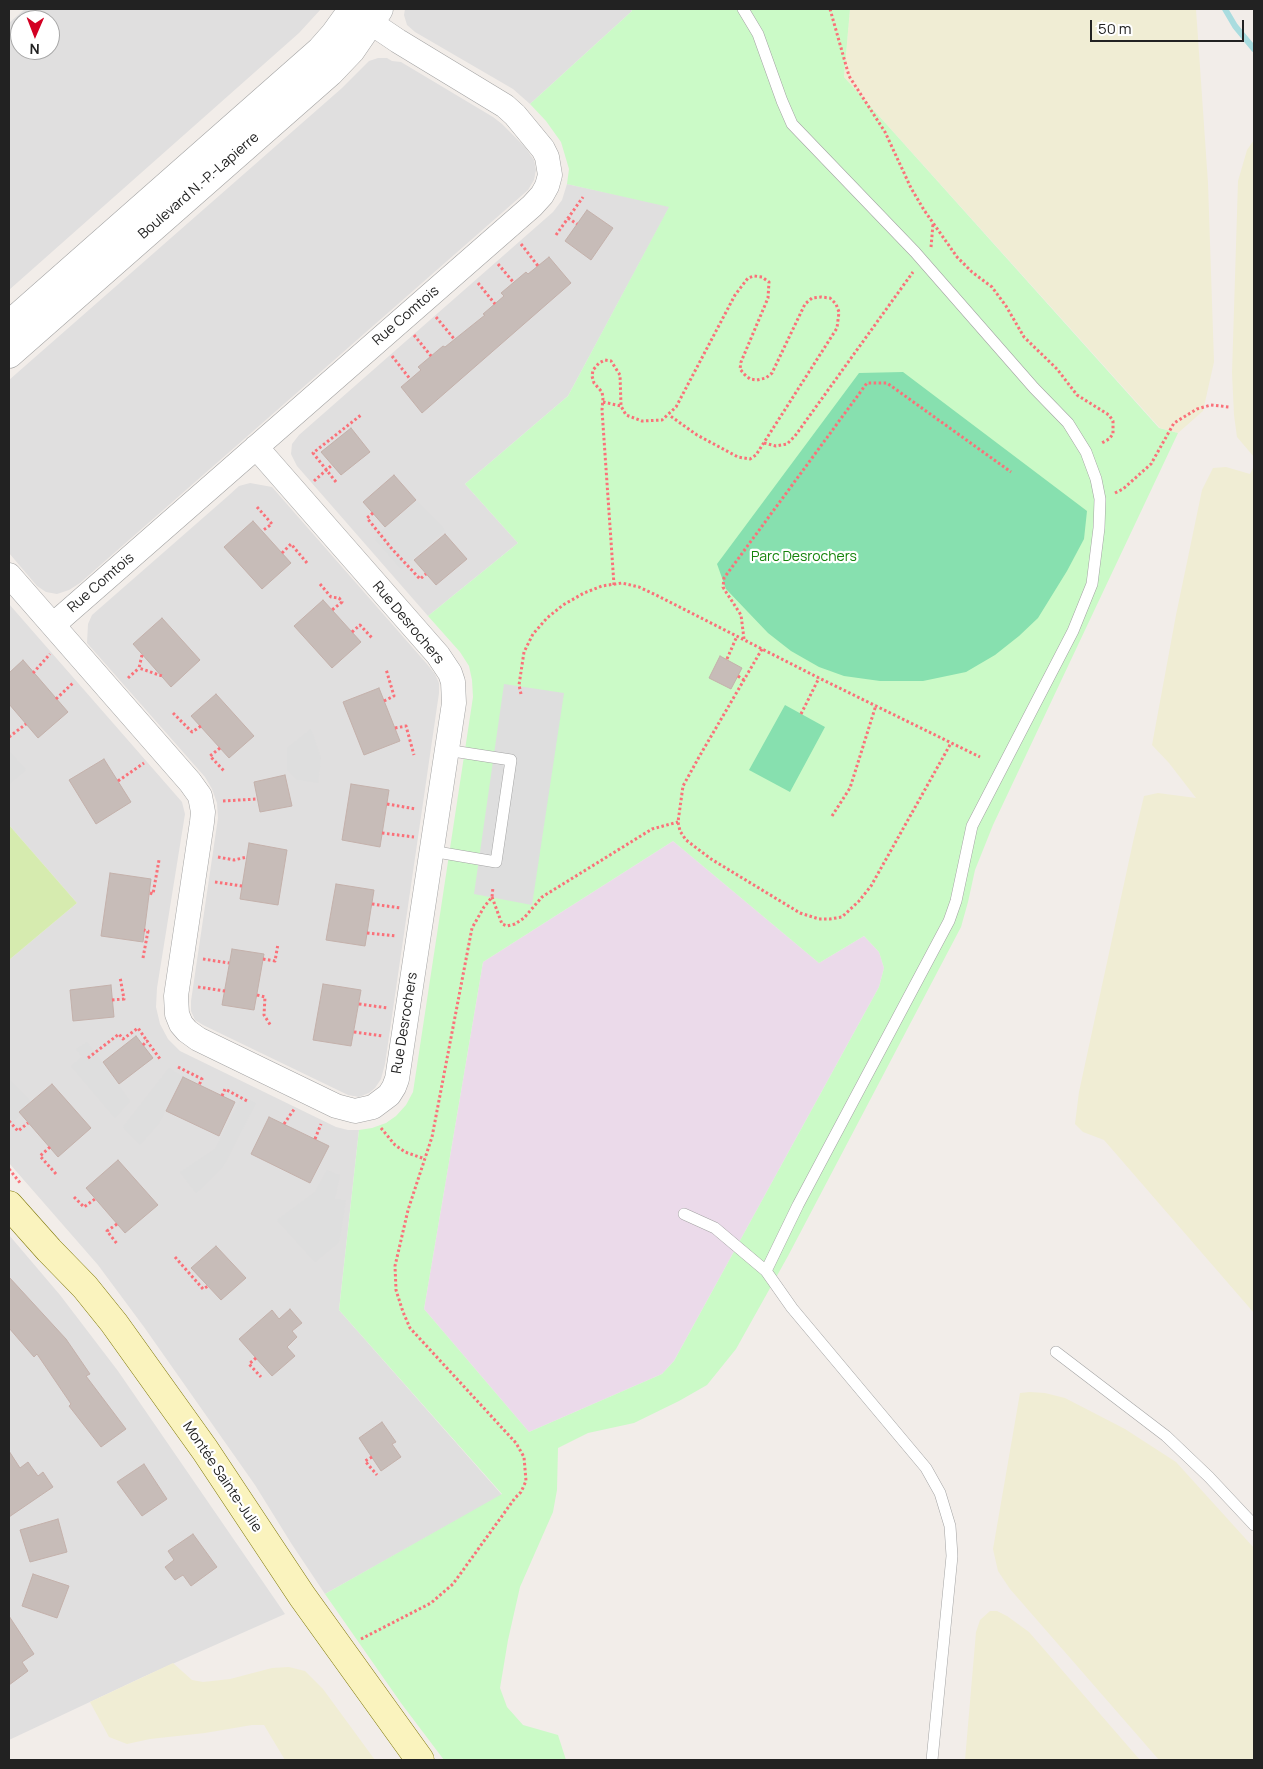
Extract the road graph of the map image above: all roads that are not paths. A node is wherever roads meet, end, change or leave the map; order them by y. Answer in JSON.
{"nodes":[{"id":1,"x":743,"y":9,"type":"edge"},
{"id":2,"x":364,"y":13,"type":"edge"},
{"id":3,"x":9,"y":325,"type":"edge"},
{"id":4,"x":9,"y":354,"type":"edge"},
{"id":5,"x":256,"y":447,"type":"junction"},
{"id":6,"x":9,"y":575,"type":"edge"},
{"id":7,"x":52,"y":625,"type":"junction"},
{"id":8,"x":446,"y":750,"type":"junction"},
{"id":9,"x":431,"y":851,"type":"junction"},
{"id":10,"x":9,"y":1204,"type":"edge"},
{"id":11,"x":684,"y":1214,"type":"dead end"},
{"id":12,"x":766,"y":1271,"type":"junction"},
{"id":13,"x":1056,"y":1352,"type":"dead end"},
{"id":14,"x":1254,"y":1526,"type":"edge"},
{"id":15,"x":420,"y":1760,"type":"edge"},
{"id":16,"x":932,"y":1760,"type":"edge"}],
"edges":[{"from":1,"to":12,"type":"lane"},
{"from":2,"to":3,"type":"street","name":"Boulevard N.-P.-Lapierre"},
{"from":2,"to":4,"type":"street","name":"Boulevard N.-P.-Lapierre"},
{"from":2,"to":5,"type":"street","name":"Rue Comtois"},
{"from":5,"to":7,"type":"street","name":"Rue Comtois"},
{"from":5,"to":8,"type":"street","name":"Rue Desrochers"},
{"from":6,"to":7,"type":"street","name":"Rue Desrochers"},
{"from":7,"to":9,"type":"street","name":"Rue Desrochers"},
{"from":8,"to":9,"type":"street","name":"Rue Desrochers"},
{"from":8,"to":9,"type":"lane"},
{"from":10,"to":15,"type":"main road","name":"Montée Sainte-Julie"},
{"from":11,"to":12,"type":"lane"},
{"from":12,"to":16,"type":"lane"},
{"from":13,"to":14,"type":"lane"}]}
